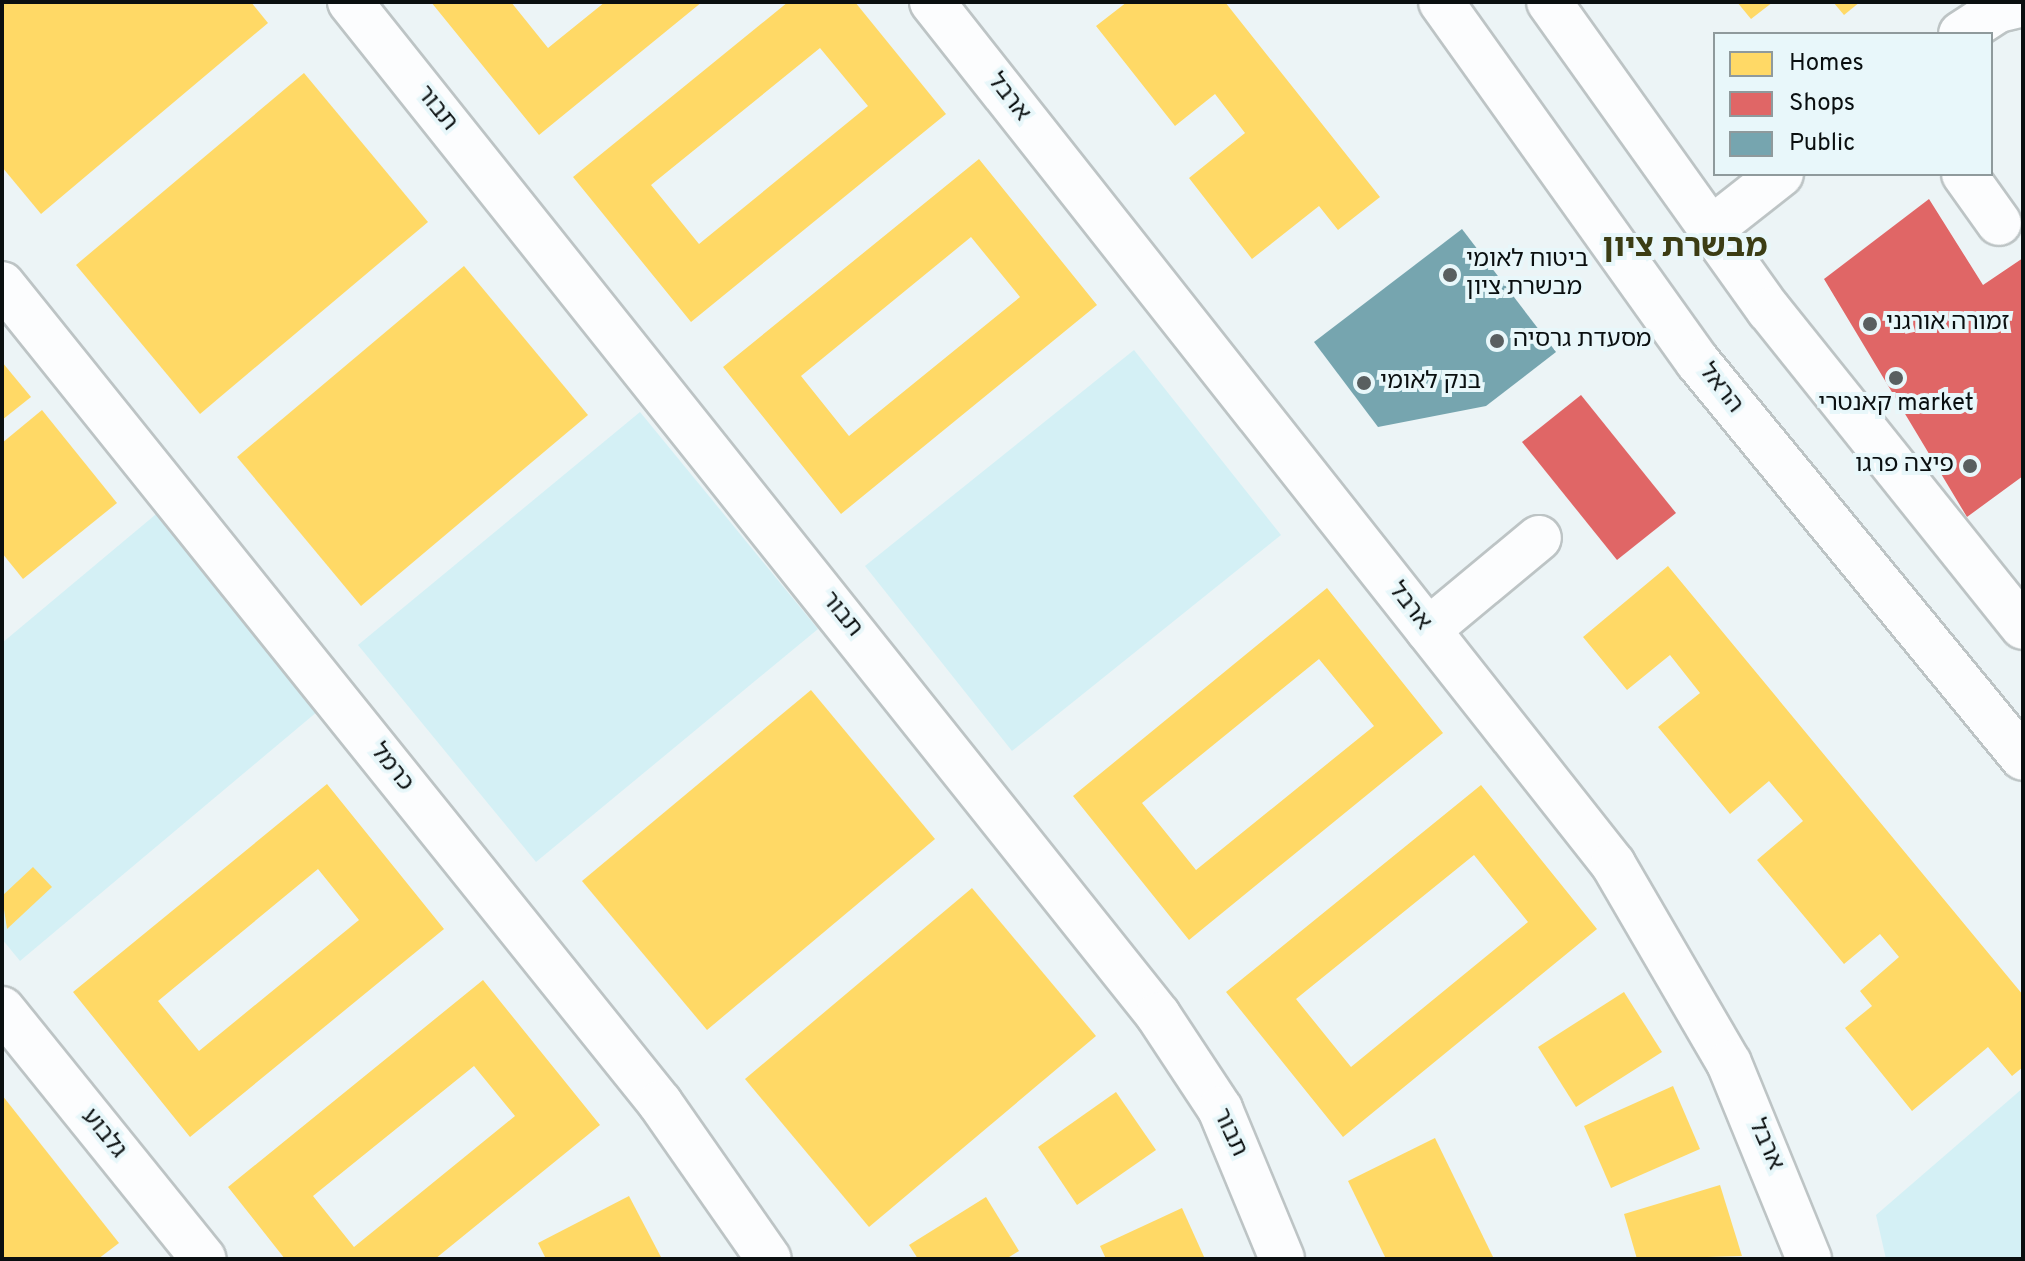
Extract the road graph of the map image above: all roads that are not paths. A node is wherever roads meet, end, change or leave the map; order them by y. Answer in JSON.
{"nodes":[{"id":1,"x":350,"y":2,"type":"edge"},
{"id":2,"x":932,"y":2,"type":"edge"},
{"id":3,"x":1441,"y":2,"type":"edge"},
{"id":4,"x":1549,"y":2,"type":"edge"},
{"id":5,"x":2023,"y":4,"type":"edge"},
{"id":6,"x":1964,"y":32,"type":"edge"},
{"id":7,"x":1778,"y":176,"type":"edge"},
{"id":8,"x":1965,"y":176,"type":"edge"},
{"id":9,"x":1999,"y":223,"type":"dead end"},
{"id":10,"x":1711,"y":229,"type":"junction"},
{"id":11,"x":2,"y":284,"type":"edge"},
{"id":12,"x":1539,"y":538,"type":"dead end"},
{"id":13,"x":2023,"y":627,"type":"edge"},
{"id":14,"x":1428,"y":630,"type":"junction"},
{"id":15,"x":2023,"y":758,"type":"edge"},
{"id":16,"x":2,"y":1009,"type":"edge"},
{"id":17,"x":204,"y":1259,"type":"edge"},
{"id":18,"x":769,"y":1259,"type":"edge"},
{"id":19,"x":1282,"y":1259,"type":"edge"},
{"id":20,"x":1809,"y":1259,"type":"edge"}],
"edges":[{"from":1,"to":19,"type":"street","name":"תבור"},
{"from":2,"to":14,"type":"street","name":"ארבל"},
{"from":3,"to":15,"type":"street","name":"הראל"},
{"from":4,"to":10,"type":"street"},
{"from":5,"to":6,"type":"street"},
{"from":7,"to":10,"type":"street"},
{"from":8,"to":9,"type":"street"},
{"from":10,"to":13,"type":"street"},
{"from":11,"to":18,"type":"street","name":"כרמל"},
{"from":12,"to":14,"type":"street"},
{"from":14,"to":20,"type":"street","name":"ארבל"},
{"from":16,"to":17,"type":"street","name":"גלבוע"}]}
